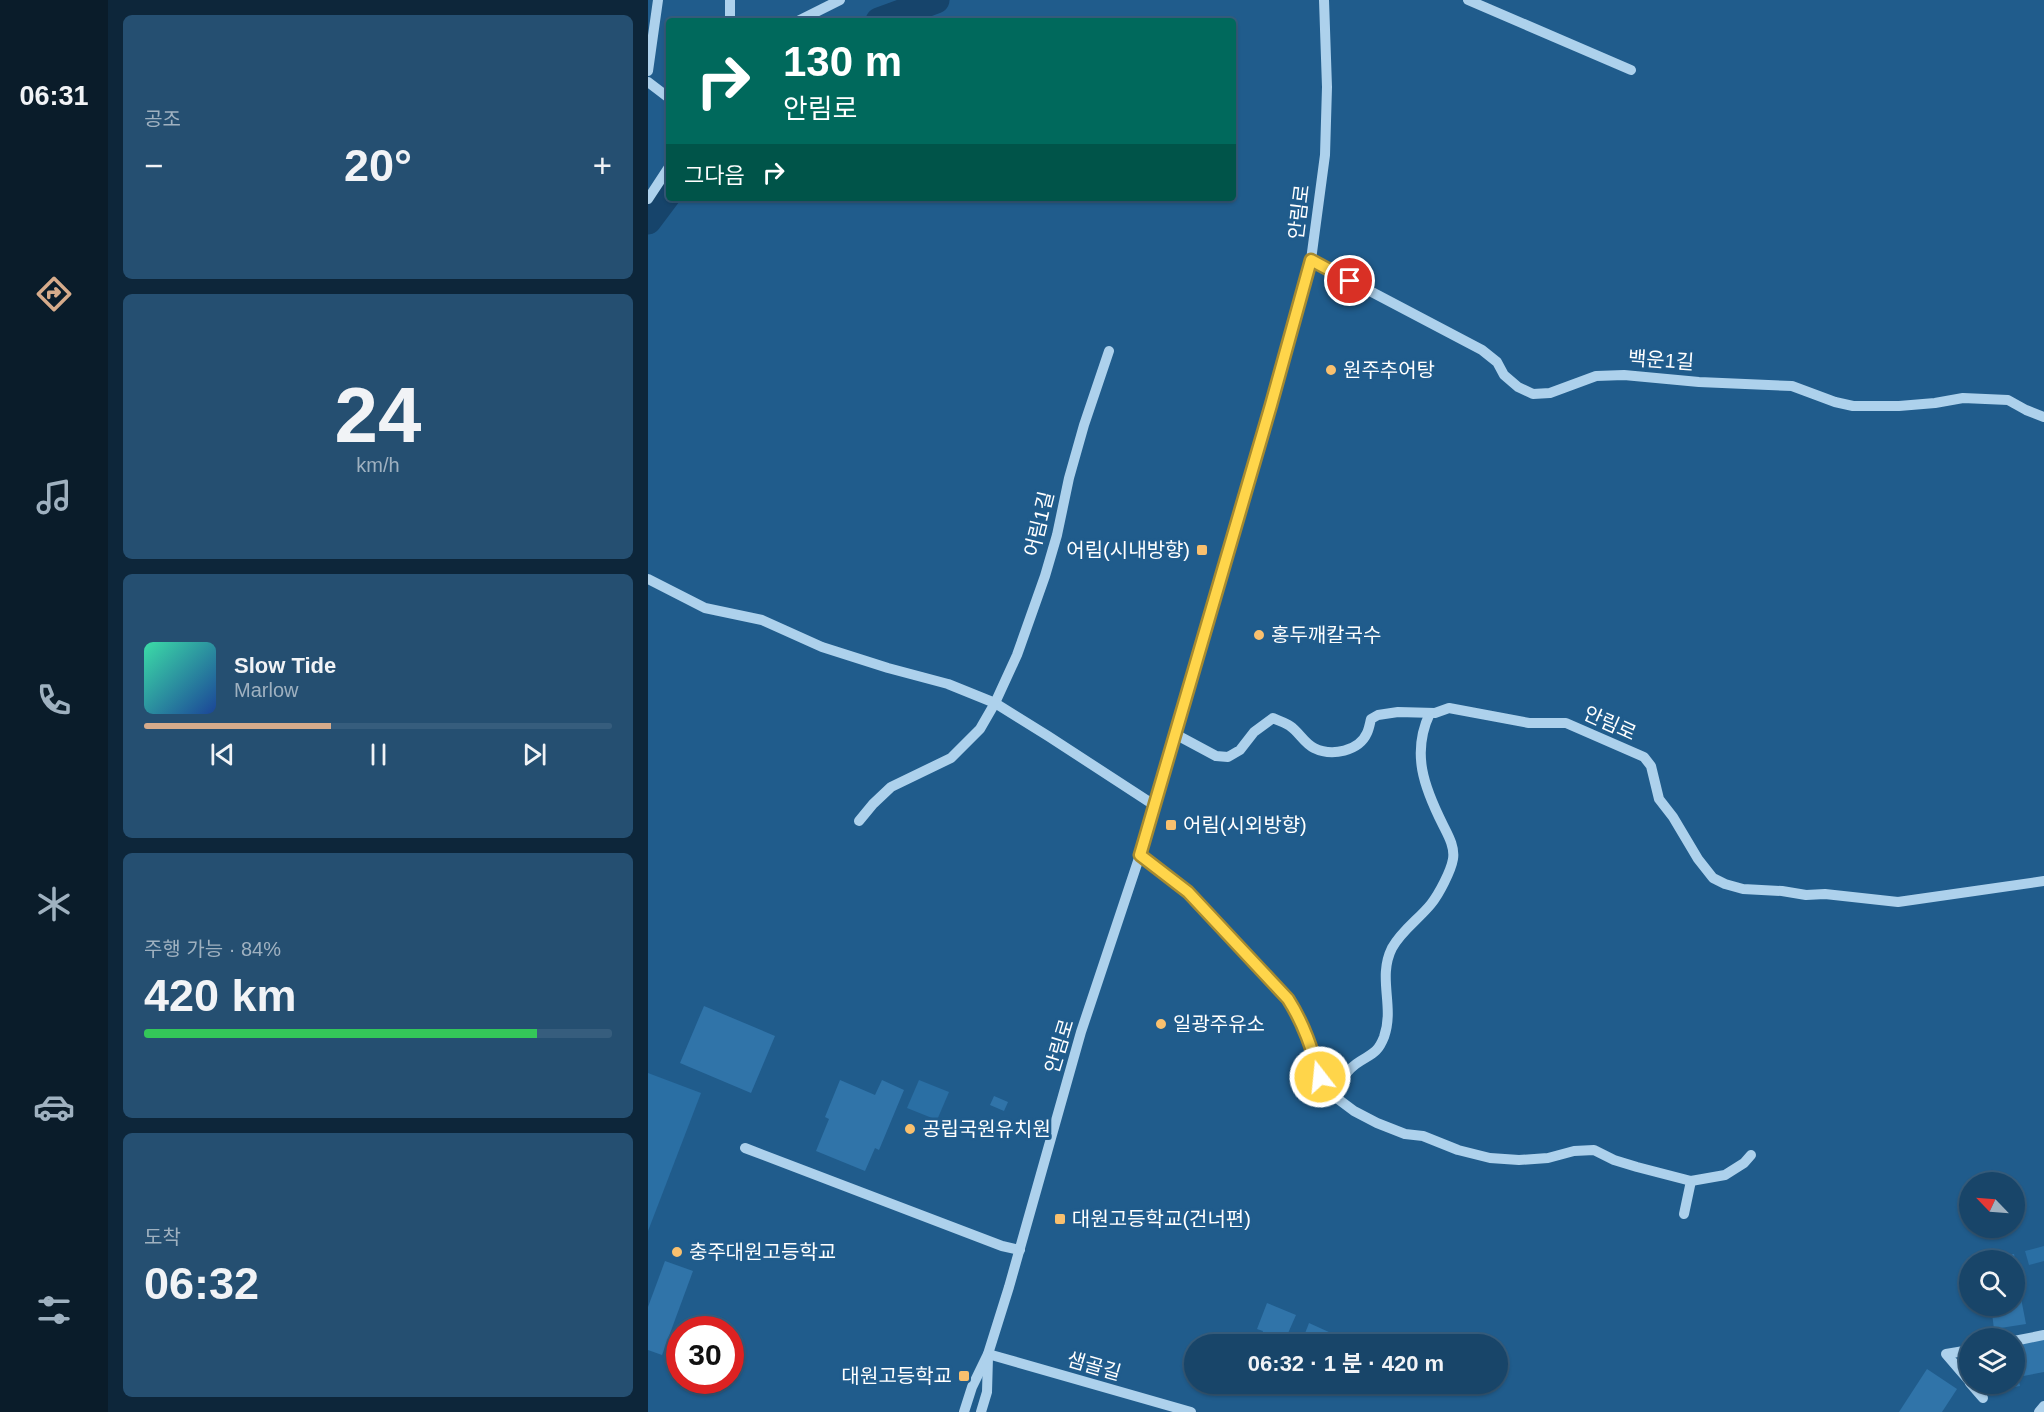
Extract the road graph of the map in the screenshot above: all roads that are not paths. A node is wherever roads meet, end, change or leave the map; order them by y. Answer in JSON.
{"nodes":[{"id":1,"x":658,"y":0,"type":"edge"},
{"id":2,"x":730,"y":0,"type":"edge"},
{"id":3,"x":840,"y":0,"type":"edge"},
{"id":4,"x":1324,"y":0,"type":"edge"},
{"id":5,"x":1468,"y":0,"type":"edge"},
{"id":6,"x":730,"y":18,"type":"edge"},
{"id":7,"x":804,"y":18,"type":"edge"},
{"id":8,"x":1631,"y":69,"type":"dead end"},
{"id":9,"x":648,"y":71,"type":"edge"},
{"id":10,"x":648,"y":82,"type":"edge"},
{"id":11,"x":666,"y":96,"type":"edge"},
{"id":12,"x":666,"y":172,"type":"edge"},
{"id":13,"x":648,"y":199,"type":"edge"},
{"id":14,"x":1311,"y":260,"type":"junction"},
{"id":15,"x":1109,"y":351,"type":"dead end"},
{"id":16,"x":2044,"y":417,"type":"edge"},
{"id":17,"x":648,"y":579,"type":"edge"},
{"id":18,"x":995,"y":704,"type":"junction"},
{"id":19,"x":1430,"y":712,"type":"junction"},
{"id":20,"x":1175,"y":734,"type":"junction"},
{"id":21,"x":1154,"y":805,"type":"junction"},
{"id":22,"x":859,"y":821,"type":"dead end"},
{"id":23,"x":1140,"y":855,"type":"junction"},
{"id":24,"x":2044,"y":881,"type":"edge"},
{"id":25,"x":1333,"y":1092,"type":"junction"},
{"id":26,"x":745,"y":1148,"type":"dead end"},
{"id":27,"x":1751,"y":1155,"type":"dead end"},
{"id":28,"x":1691,"y":1181,"type":"junction"},
{"id":29,"x":1684,"y":1214,"type":"dead end"},
{"id":30,"x":1020,"y":1250,"type":"junction"},
{"id":31,"x":2044,"y":1335,"type":"edge"},
{"id":32,"x":2025,"y":1339,"type":"edge"},
{"id":33,"x":1959,"y":1352,"type":"edge"},
{"id":34,"x":988,"y":1354,"type":"junction"},
{"id":35,"x":1959,"y":1370,"type":"edge"},
{"id":36,"x":1980,"y":1394,"type":"edge"},
{"id":37,"x":1983,"y":1398,"type":"dead end"},
{"id":38,"x":2044,"y":1406,"type":"edge"},
{"id":39,"x":964,"y":1412,"type":"edge"},
{"id":40,"x":981,"y":1412,"type":"edge"},
{"id":41,"x":1191,"y":1412,"type":"edge"},
{"id":42,"x":2039,"y":1412,"type":"edge"}],
"edges":[{"from":1,"to":9,"type":"street"},
{"from":2,"to":6,"type":"street"},
{"from":3,"to":7,"type":"street"},
{"from":4,"to":14,"type":"street","name":"안림로"},
{"from":5,"to":8,"type":"street"},
{"from":10,"to":11,"type":"street"},
{"from":12,"to":13,"type":"street"},
{"from":14,"to":16,"type":"street","name":"백운1길"},
{"from":14,"to":20,"type":"street","name":"안림로"},
{"from":15,"to":18,"type":"street","name":"어림1길"},
{"from":17,"to":18,"type":"street"},
{"from":18,"to":21,"type":"street"},
{"from":18,"to":22,"type":"street","name":"어림1길"},
{"from":19,"to":20,"type":"street","name":"안림로"},
{"from":19,"to":24,"type":"street","name":"안림로"},
{"from":19,"to":25,"type":"street"},
{"from":20,"to":21,"type":"street","name":"안림로"},
{"from":21,"to":23,"type":"street","name":"안림로"},
{"from":23,"to":25,"type":"street"},
{"from":23,"to":30,"type":"street","name":"안림로"},
{"from":25,"to":28,"type":"street"},
{"from":26,"to":30,"type":"street"},
{"from":27,"to":28,"type":"street"},
{"from":28,"to":29,"type":"street"},
{"from":30,"to":34,"type":"street","name":"안림로"},
{"from":31,"to":32,"type":"street"},
{"from":33,"to":35,"type":"street"},
{"from":34,"to":39,"type":"street","name":"안림로"},
{"from":34,"to":40,"type":"street","name":"안림로"},
{"from":34,"to":41,"type":"street","name":"샘골길"},
{"from":36,"to":37,"type":"street"},
{"from":38,"to":42,"type":"street"}]}
